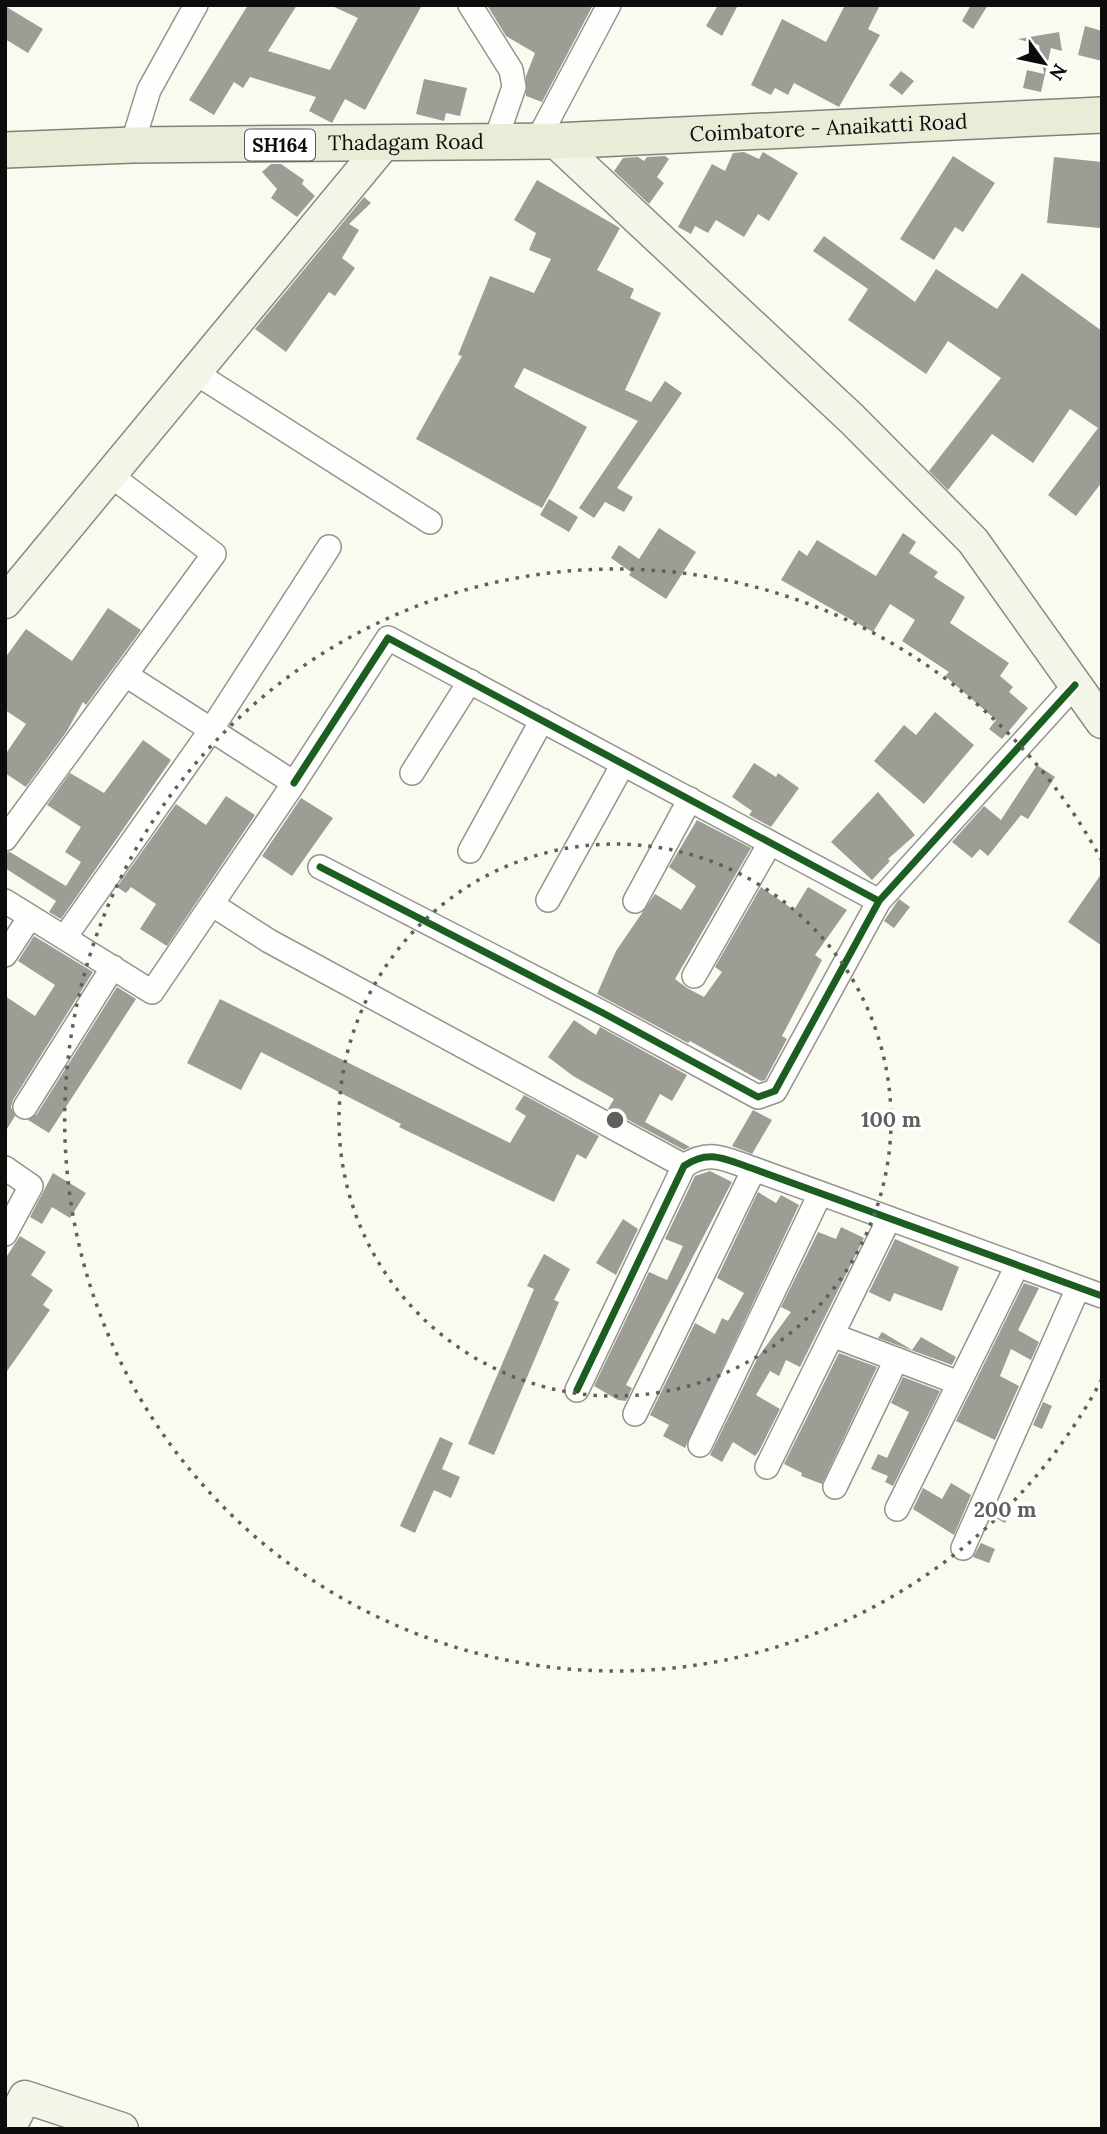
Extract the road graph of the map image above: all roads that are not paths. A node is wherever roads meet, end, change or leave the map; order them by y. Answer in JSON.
{"nodes":[{"id":1,"x":196,"y":5,"type":"edge"},
{"id":2,"x":470,"y":5,"type":"edge"},
{"id":3,"x":609,"y":5,"type":"edge"},
{"id":4,"x":1102,"y":115,"type":"edge"},
{"id":5,"x":496,"y":139,"type":"junction"},
{"id":6,"x":546,"y":141,"type":"junction"},
{"id":7,"x":132,"y":145,"type":"junction"},
{"id":8,"x":383,"y":145,"type":"junction"},
{"id":9,"x":5,"y":150,"type":"edge"},
{"id":10,"x":194,"y":372,"type":"junction"},
{"id":11,"x":110,"y":474,"type":"junction"},
{"id":12,"x":430,"y":522,"type":"dead end"},
{"id":13,"x":329,"y":547,"type":"dead end"},
{"id":14,"x":5,"y":602,"type":"edge"},
{"id":15,"x":125,"y":675,"type":"junction"},
{"id":16,"x":470,"y":681,"type":"junction"},
{"id":17,"x":1075,"y":685,"type":"junction"},
{"id":18,"x":542,"y":720,"type":"junction"},
{"id":19,"x":1102,"y":722,"type":"edge"},
{"id":20,"x":211,"y":730,"type":"junction"},
{"id":21,"x":623,"y":764,"type":"junction"},
{"id":22,"x":412,"y":773,"type":"dead end"},
{"id":23,"x":294,"y":783,"type":"junction"},
{"id":24,"x":690,"y":799,"type":"junction"},
{"id":25,"x":5,"y":839,"type":"edge"},
{"id":26,"x":770,"y":843,"type":"junction"},
{"id":27,"x":470,"y":851,"type":"dead end"},
{"id":28,"x":320,"y":867,"type":"dead end"},
{"id":29,"x":548,"y":900,"type":"dead end"},
{"id":30,"x":5,"y":901,"type":"edge"},
{"id":31,"x":635,"y":901,"type":"dead end"},
{"id":32,"x":879,"y":901,"type":"junction"},
{"id":33,"x":213,"y":905,"type":"junction"},
{"id":34,"x":30,"y":917,"type":"junction"},
{"id":35,"x":65,"y":937,"type":"junction"},
{"id":36,"x":5,"y":955,"type":"edge"},
{"id":37,"x":113,"y":967,"type":"junction"},
{"id":38,"x":694,"y":976,"type":"dead end"},
{"id":39,"x":25,"y":1107,"type":"dead end"},
{"id":40,"x":684,"y":1166,"type":"junction"},
{"id":41,"x":5,"y":1168,"type":"edge"},
{"id":42,"x":754,"y":1169,"type":"junction"},
{"id":43,"x":820,"y":1194,"type":"junction"},
{"id":44,"x":890,"y":1219,"type":"junction"},
{"id":45,"x":5,"y":1234,"type":"edge"},
{"id":46,"x":1017,"y":1266,"type":"junction"},
{"id":47,"x":1078,"y":1288,"type":"junction"},
{"id":48,"x":1102,"y":1296,"type":"edge"},
{"id":49,"x":832,"y":1335,"type":"junction"},
{"id":50,"x":897,"y":1360,"type":"junction"},
{"id":51,"x":959,"y":1383,"type":"junction"},
{"id":52,"x":577,"y":1390,"type":"dead end"},
{"id":53,"x":635,"y":1414,"type":"dead end"},
{"id":54,"x":700,"y":1445,"type":"dead end"},
{"id":55,"x":767,"y":1467,"type":"dead end"},
{"id":56,"x":835,"y":1487,"type":"dead end"},
{"id":57,"x":897,"y":1509,"type":"dead end"},
{"id":58,"x":963,"y":1548,"type":"dead end"},
{"id":59,"x":9,"y":2129,"type":"edge"},
{"id":60,"x":122,"y":2129,"type":"edge"}],
"edges":[{"from":1,"to":7,"type":"street"},
{"from":2,"to":5,"type":"street"},
{"from":3,"to":6,"type":"street"},
{"from":4,"to":6,"type":"main road","name":"Coimbatore - Anaikatti Road","number":"SH164"},
{"from":5,"to":6,"type":"main road","name":"Thadagam Road","number":"SH164"},
{"from":5,"to":8,"type":"main road","name":"Thadagam Road","number":"SH164"},
{"from":6,"to":17,"type":"main road"},
{"from":7,"to":8,"type":"main road","name":"Thadagam Road","number":"SH164"},
{"from":7,"to":9,"type":"main road","name":"Thadagam Road","number":"SH164"},
{"from":8,"to":10,"type":"main road"},
{"from":10,"to":11,"type":"main road"},
{"from":10,"to":12,"type":"street"},
{"from":11,"to":14,"type":"main road"},
{"from":11,"to":15,"type":"street"},
{"from":13,"to":20,"type":"street"},
{"from":15,"to":20,"type":"street"},
{"from":15,"to":25,"type":"street"},
{"from":16,"to":18,"type":"street"},
{"from":16,"to":22,"type":"street"},
{"from":16,"to":23,"type":"street"},
{"from":17,"to":19,"type":"main road"},
{"from":17,"to":32,"type":"street"},
{"from":18,"to":21,"type":"street"},
{"from":18,"to":27,"type":"street"},
{"from":20,"to":23,"type":"street"},
{"from":20,"to":35,"type":"street"},
{"from":21,"to":24,"type":"street"},
{"from":21,"to":29,"type":"street"},
{"from":23,"to":33,"type":"street"},
{"from":24,"to":26,"type":"street"},
{"from":24,"to":31,"type":"street"},
{"from":26,"to":32,"type":"street"},
{"from":26,"to":38,"type":"street"},
{"from":28,"to":32,"type":"street"},
{"from":30,"to":34,"type":"street"},
{"from":33,"to":37,"type":"street"},
{"from":33,"to":40,"type":"street"},
{"from":34,"to":35,"type":"street"},
{"from":34,"to":36,"type":"street"},
{"from":35,"to":37,"type":"street"},
{"from":37,"to":39,"type":"street"},
{"from":40,"to":42,"type":"street"},
{"from":40,"to":52,"type":"street"},
{"from":41,"to":45,"type":"street"},
{"from":42,"to":43,"type":"street"},
{"from":42,"to":53,"type":"street"},
{"from":43,"to":44,"type":"street"},
{"from":43,"to":54,"type":"street"},
{"from":44,"to":46,"type":"street"},
{"from":44,"to":49,"type":"street"},
{"from":46,"to":47,"type":"street"},
{"from":46,"to":51,"type":"street"},
{"from":47,"to":48,"type":"street"},
{"from":47,"to":58,"type":"street"},
{"from":49,"to":50,"type":"street"},
{"from":49,"to":55,"type":"street"},
{"from":50,"to":51,"type":"street"},
{"from":50,"to":56,"type":"street"},
{"from":51,"to":57,"type":"street"},
{"from":59,"to":60,"type":"main road"}]}
